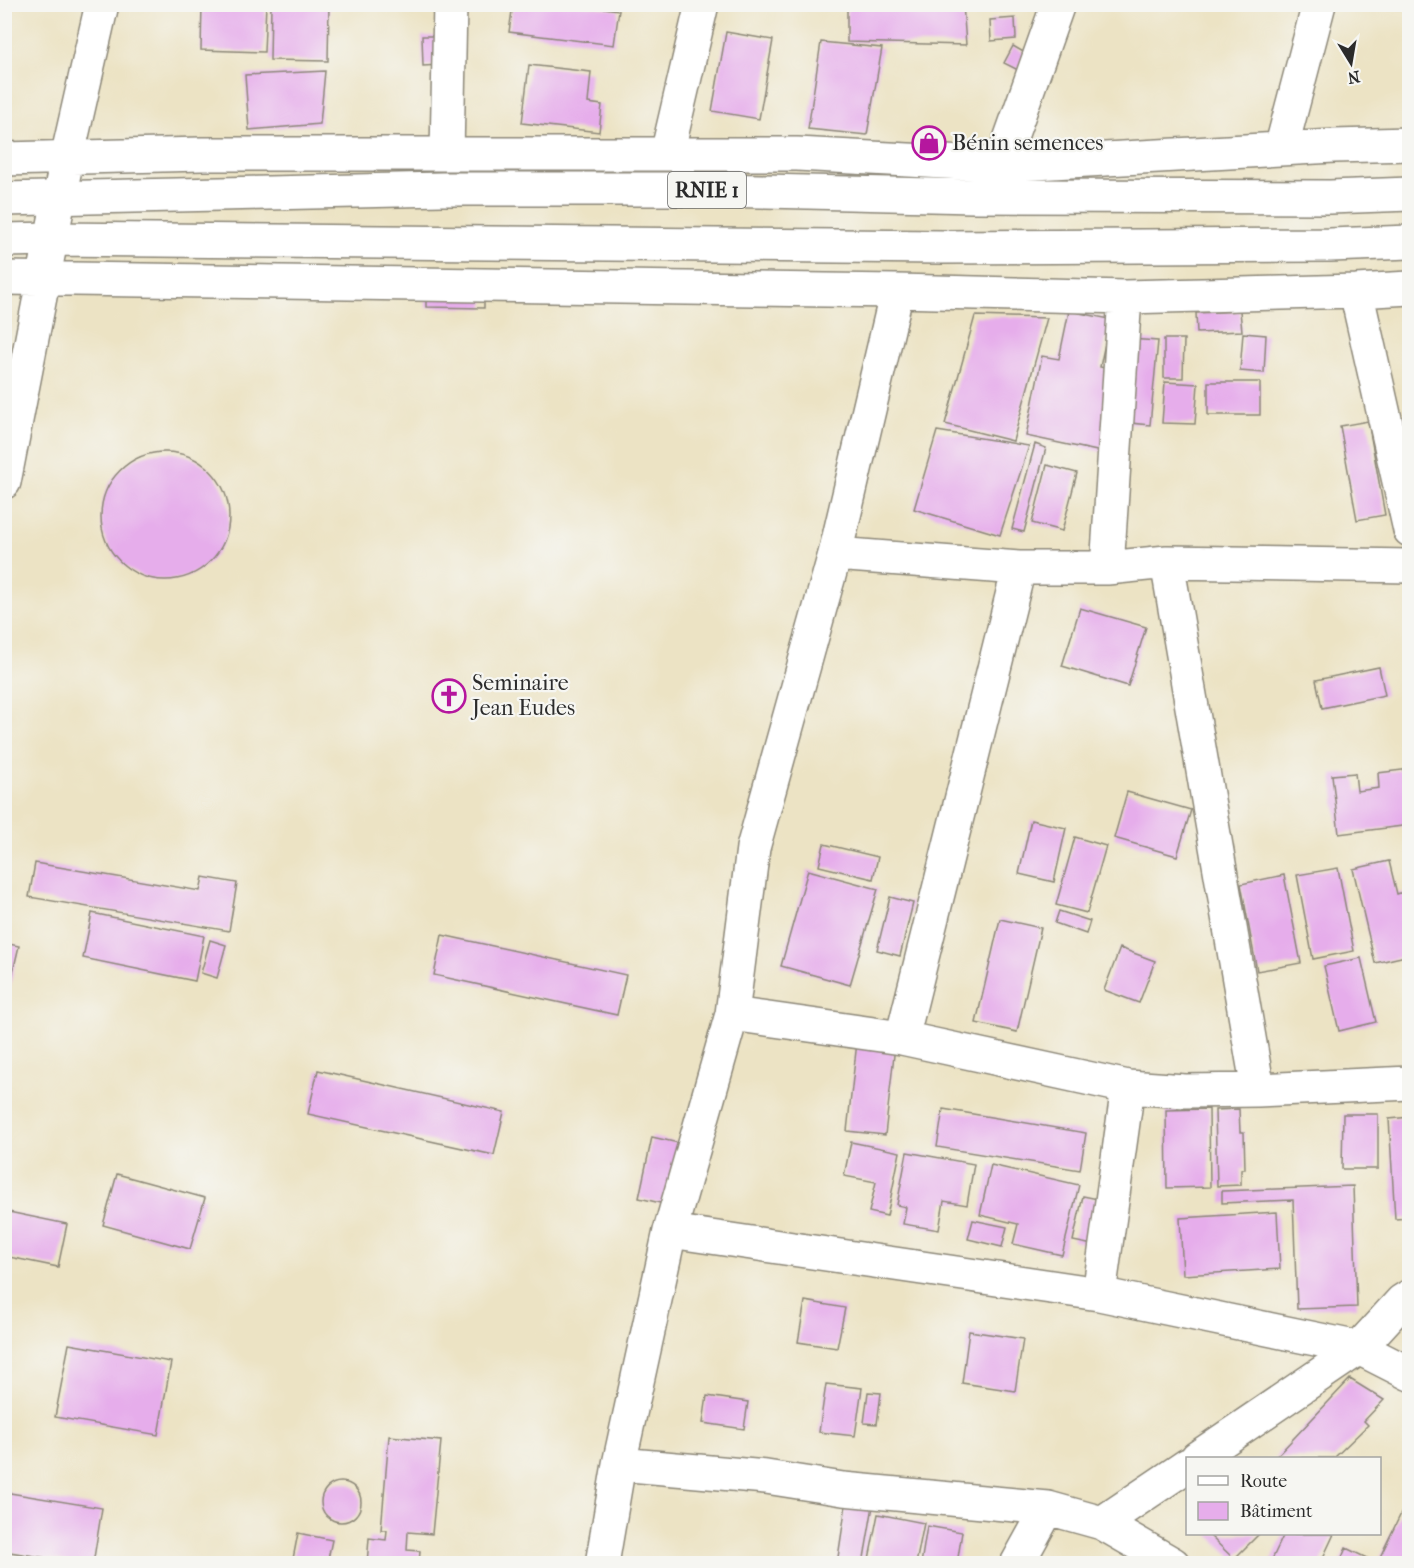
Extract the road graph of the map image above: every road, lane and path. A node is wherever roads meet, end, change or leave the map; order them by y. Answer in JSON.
{"nodes":[{"id":1,"x":102,"y":4,"type":"edge"},
{"id":2,"x":450,"y":4,"type":"edge"},
{"id":3,"x":702,"y":4,"type":"edge"},
{"id":4,"x":1058,"y":4,"type":"edge"},
{"id":5,"x":1319,"y":4,"type":"edge"},
{"id":6,"x":1410,"y":144,"type":"edge"},
{"id":7,"x":1281,"y":149,"type":"junction"},
{"id":8,"x":447,"y":154,"type":"junction"},
{"id":9,"x":667,"y":154,"type":"junction"},
{"id":10,"x":67,"y":158,"type":"junction"},
{"id":11,"x":4,"y":159,"type":"edge"},
{"id":12,"x":1001,"y":165,"type":"junction"},
{"id":13,"x":1410,"y":194,"type":"edge"},
{"id":14,"x":59,"y":199,"type":"junction"},
{"id":15,"x":4,"y":200,"type":"edge"},
{"id":16,"x":52,"y":239,"type":"junction"},
{"id":17,"x":4,"y":240,"type":"edge"},
{"id":18,"x":1410,"y":242,"type":"edge"},
{"id":19,"x":4,"y":278,"type":"edge"},
{"id":20,"x":44,"y":279,"type":"junction"},
{"id":21,"x":1410,"y":288,"type":"edge"},
{"id":22,"x":897,"y":291,"type":"junction"},
{"id":23,"x":1356,"y":291,"type":"junction"},
{"id":24,"x":1125,"y":297,"type":"junction"},
{"id":25,"x":4,"y":482,"type":"edge"},
{"id":26,"x":1410,"y":530,"type":"edge"},
{"id":27,"x":835,"y":554,"type":"junction"},
{"id":28,"x":1167,"y":562,"type":"junction"},
{"id":29,"x":1410,"y":566,"type":"edge"},
{"id":30,"x":1018,"y":568,"type":"junction"},
{"id":31,"x":1107,"y":568,"type":"junction"},
{"id":32,"x":732,"y":1014,"type":"junction"},
{"id":33,"x":902,"y":1038,"type":"junction"},
{"id":34,"x":1410,"y":1083,"type":"edge"},
{"id":35,"x":1128,"y":1087,"type":"junction"},
{"id":36,"x":1258,"y":1090,"type":"junction"},
{"id":37,"x":670,"y":1231,"type":"junction"},
{"id":38,"x":1099,"y":1294,"type":"junction"},
{"id":39,"x":1410,"y":1296,"type":"edge"},
{"id":40,"x":1359,"y":1348,"type":"junction"},
{"id":41,"x":1410,"y":1374,"type":"edge"},
{"id":42,"x":1198,"y":1457,"type":"edge"},
{"id":43,"x":619,"y":1464,"type":"junction"},
{"id":44,"x":1186,"y":1466,"type":"edge"},
{"id":45,"x":1048,"y":1508,"type":"junction"},
{"id":46,"x":1102,"y":1523,"type":"junction"},
{"id":47,"x":602,"y":1563,"type":"edge"},
{"id":48,"x":1017,"y":1563,"type":"edge"},
{"id":49,"x":1173,"y":1563,"type":"edge"}],
"edges":[{"from":1,"to":10,"type":"main road"},
{"from":2,"to":8,"type":"main road"},
{"from":3,"to":9,"type":"main road"},
{"from":4,"to":12,"type":"main road"},
{"from":5,"to":7,"type":"main road"},
{"from":6,"to":7,"type":"main road"},
{"from":7,"to":12,"type":"main road"},
{"from":8,"to":9,"type":"main road"},
{"from":8,"to":10,"type":"main road"},
{"from":9,"to":12,"type":"main road"},
{"from":10,"to":11,"type":"main road"},
{"from":10,"to":14,"type":"main road"},
{"from":13,"to":14,"type":"main road","number":"RNIE 1"},
{"from":14,"to":15,"type":"main road","number":"RNIE 1"},
{"from":14,"to":16,"type":"main road"},
{"from":16,"to":17,"type":"main road"},
{"from":16,"to":18,"type":"main road"},
{"from":16,"to":20,"type":"main road"},
{"from":19,"to":20,"type":"main road"},
{"from":20,"to":22,"type":"main road"},
{"from":20,"to":25,"type":"main road"},
{"from":21,"to":23,"type":"main road"},
{"from":22,"to":24,"type":"main road"},
{"from":22,"to":27,"type":"main road"},
{"from":23,"to":24,"type":"main road"},
{"from":23,"to":26,"type":"main road"},
{"from":24,"to":31,"type":"main road"},
{"from":27,"to":30,"type":"main road"},
{"from":27,"to":32,"type":"main road"},
{"from":28,"to":29,"type":"main road"},
{"from":28,"to":31,"type":"main road"},
{"from":28,"to":36,"type":"main road"},
{"from":30,"to":31,"type":"main road"},
{"from":30,"to":33,"type":"main road"},
{"from":32,"to":33,"type":"main road"},
{"from":32,"to":37,"type":"main road"},
{"from":33,"to":35,"type":"main road"},
{"from":34,"to":36,"type":"main road"},
{"from":35,"to":36,"type":"main road"},
{"from":35,"to":38,"type":"main road"},
{"from":37,"to":38,"type":"main road"},
{"from":37,"to":43,"type":"main road"},
{"from":38,"to":40,"type":"main road"},
{"from":39,"to":40,"type":"main road"},
{"from":40,"to":41,"type":"main road"},
{"from":40,"to":42,"type":"main road"},
{"from":43,"to":45,"type":"main road"},
{"from":43,"to":47,"type":"main road"},
{"from":44,"to":46,"type":"main road"},
{"from":45,"to":46,"type":"main road"},
{"from":45,"to":48,"type":"main road"},
{"from":46,"to":49,"type":"main road"}]}
